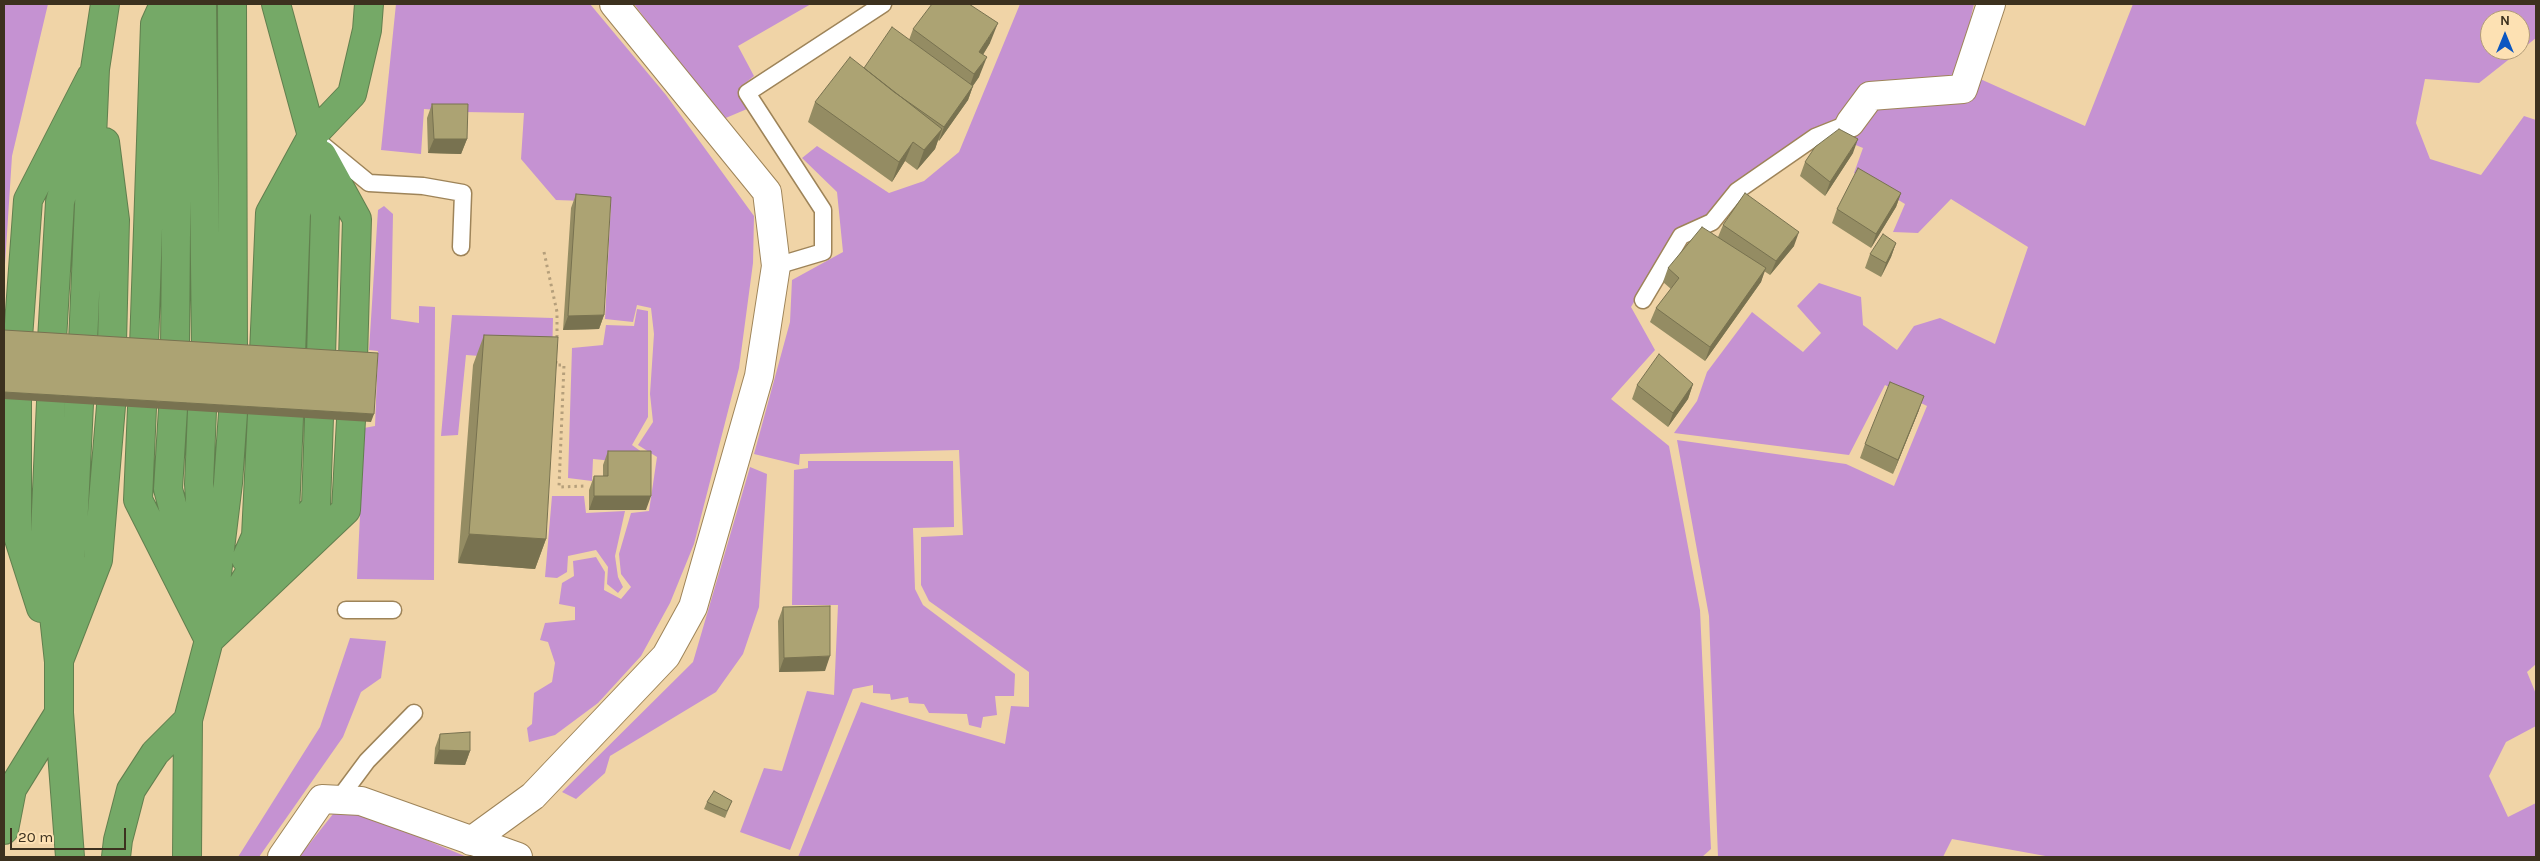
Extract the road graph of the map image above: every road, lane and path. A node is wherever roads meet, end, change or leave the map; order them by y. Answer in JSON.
{"nodes":[{"id":1,"x":105,"y":4,"type":"edge"},
{"id":2,"x":164,"y":4,"type":"edge"},
{"id":3,"x":178,"y":4,"type":"edge"},
{"id":4,"x":202,"y":4,"type":"edge"},
{"id":5,"x":232,"y":4,"type":"edge"},
{"id":6,"x":276,"y":4,"type":"edge"},
{"id":7,"x":369,"y":4,"type":"edge"},
{"id":8,"x":614,"y":4,"type":"edge"},
{"id":9,"x":883,"y":4,"type":"edge"},
{"id":10,"x":1991,"y":4,"type":"edge"},
{"id":11,"x":96,"y":69,"type":"junction"},
{"id":12,"x":1850,"y":123,"type":"joint"},
{"id":13,"x":312,"y":136,"type":"junction"},
{"id":14,"x":461,"y":247,"type":"dead end"},
{"id":15,"x":544,"y":252,"type":"dead end"},
{"id":16,"x":776,"y":266,"type":"junction"},
{"id":17,"x":1643,"y":300,"type":"dead end"},
{"id":18,"x":18,"y":338,"type":"edge"},
{"id":19,"x":52,"y":340,"type":"edge"},
{"id":20,"x":83,"y":342,"type":"edge"},
{"id":21,"x":112,"y":344,"type":"edge"},
{"id":22,"x":144,"y":346,"type":"edge"},
{"id":23,"x":556,"y":347,"type":"edge"},
{"id":24,"x":175,"y":348,"type":"edge"},
{"id":25,"x":206,"y":350,"type":"edge"},
{"id":26,"x":233,"y":351,"type":"edge"},
{"id":27,"x":264,"y":353,"type":"edge"},
{"id":28,"x":291,"y":355,"type":"edge"},
{"id":29,"x":556,"y":356,"type":"edge"},
{"id":30,"x":321,"y":357,"type":"edge"},
{"id":31,"x":353,"y":359,"type":"edge"},
{"id":32,"x":17,"y":400,"type":"edge"},
{"id":33,"x":51,"y":402,"type":"edge"},
{"id":34,"x":79,"y":404,"type":"edge"},
{"id":35,"x":111,"y":406,"type":"edge"},
{"id":36,"x":142,"y":408,"type":"edge"},
{"id":37,"x":173,"y":410,"type":"edge"},
{"id":38,"x":202,"y":411,"type":"edge"},
{"id":39,"x":233,"y":413,"type":"edge"},
{"id":40,"x":262,"y":415,"type":"edge"},
{"id":41,"x":289,"y":416,"type":"edge"},
{"id":42,"x":319,"y":418,"type":"edge"},
{"id":43,"x":351,"y":420,"type":"edge"},
{"id":44,"x":586,"y":486,"type":"dead end"},
{"id":45,"x":346,"y":610,"type":"dead end"},
{"id":46,"x":393,"y":610,"type":"dead end"},
{"id":47,"x":209,"y":640,"type":"junction"},
{"id":48,"x":59,"y":662,"type":"junction"},
{"id":49,"x":414,"y":713,"type":"dead end"},
{"id":50,"x":59,"y":714,"type":"junction"},
{"id":51,"x":188,"y":720,"type":"junction"},
{"id":52,"x":338,"y":800,"type":"junction"},
{"id":53,"x":4,"y":830,"type":"edge"},
{"id":54,"x":471,"y":840,"type":"junction"},
{"id":55,"x":70,"y":857,"type":"edge"},
{"id":56,"x":116,"y":857,"type":"edge"},
{"id":57,"x":187,"y":857,"type":"edge"},
{"id":58,"x":282,"y":857,"type":"edge"},
{"id":59,"x":518,"y":857,"type":"edge"}],
"edges":[{"from":1,"to":11,"type":"highway"},
{"from":2,"to":22,"type":"highway"},
{"from":3,"to":24,"type":"highway"},
{"from":4,"to":25,"type":"highway"},
{"from":5,"to":26,"type":"highway"},
{"from":6,"to":13,"type":"highway"},
{"from":7,"to":13,"type":"highway"},
{"from":8,"to":16,"type":"street"},
{"from":9,"to":16,"type":"lane"},
{"from":10,"to":12,"type":"street"},
{"from":11,"to":18,"type":"highway"},
{"from":11,"to":19,"type":"highway"},
{"from":11,"to":20,"type":"highway"},
{"from":11,"to":21,"type":"highway"},
{"from":12,"to":17,"type":"lane"},
{"from":13,"to":14,"type":"lane"},
{"from":13,"to":27,"type":"highway"},
{"from":13,"to":28,"type":"highway"},
{"from":13,"to":30,"type":"highway"},
{"from":13,"to":31,"type":"highway"},
{"from":15,"to":23,"type":"path"},
{"from":16,"to":54,"type":"street"},
{"from":29,"to":44,"type":"path"},
{"from":32,"to":48,"type":"highway"},
{"from":33,"to":48,"type":"highway"},
{"from":34,"to":48,"type":"highway"},
{"from":35,"to":48,"type":"highway"},
{"from":36,"to":47,"type":"highway"},
{"from":37,"to":47,"type":"highway"},
{"from":38,"to":47,"type":"highway"},
{"from":39,"to":47,"type":"highway"},
{"from":40,"to":47,"type":"highway"},
{"from":41,"to":47,"type":"highway"},
{"from":42,"to":47,"type":"highway"},
{"from":43,"to":47,"type":"highway"},
{"from":45,"to":46,"type":"lane"},
{"from":47,"to":51,"type":"highway"},
{"from":48,"to":50,"type":"highway"},
{"from":49,"to":52,"type":"lane"},
{"from":50,"to":53,"type":"highway"},
{"from":50,"to":55,"type":"highway"},
{"from":51,"to":56,"type":"highway"},
{"from":51,"to":57,"type":"highway"},
{"from":52,"to":54,"type":"street"},
{"from":52,"to":58,"type":"street"},
{"from":54,"to":59,"type":"street"}]}
